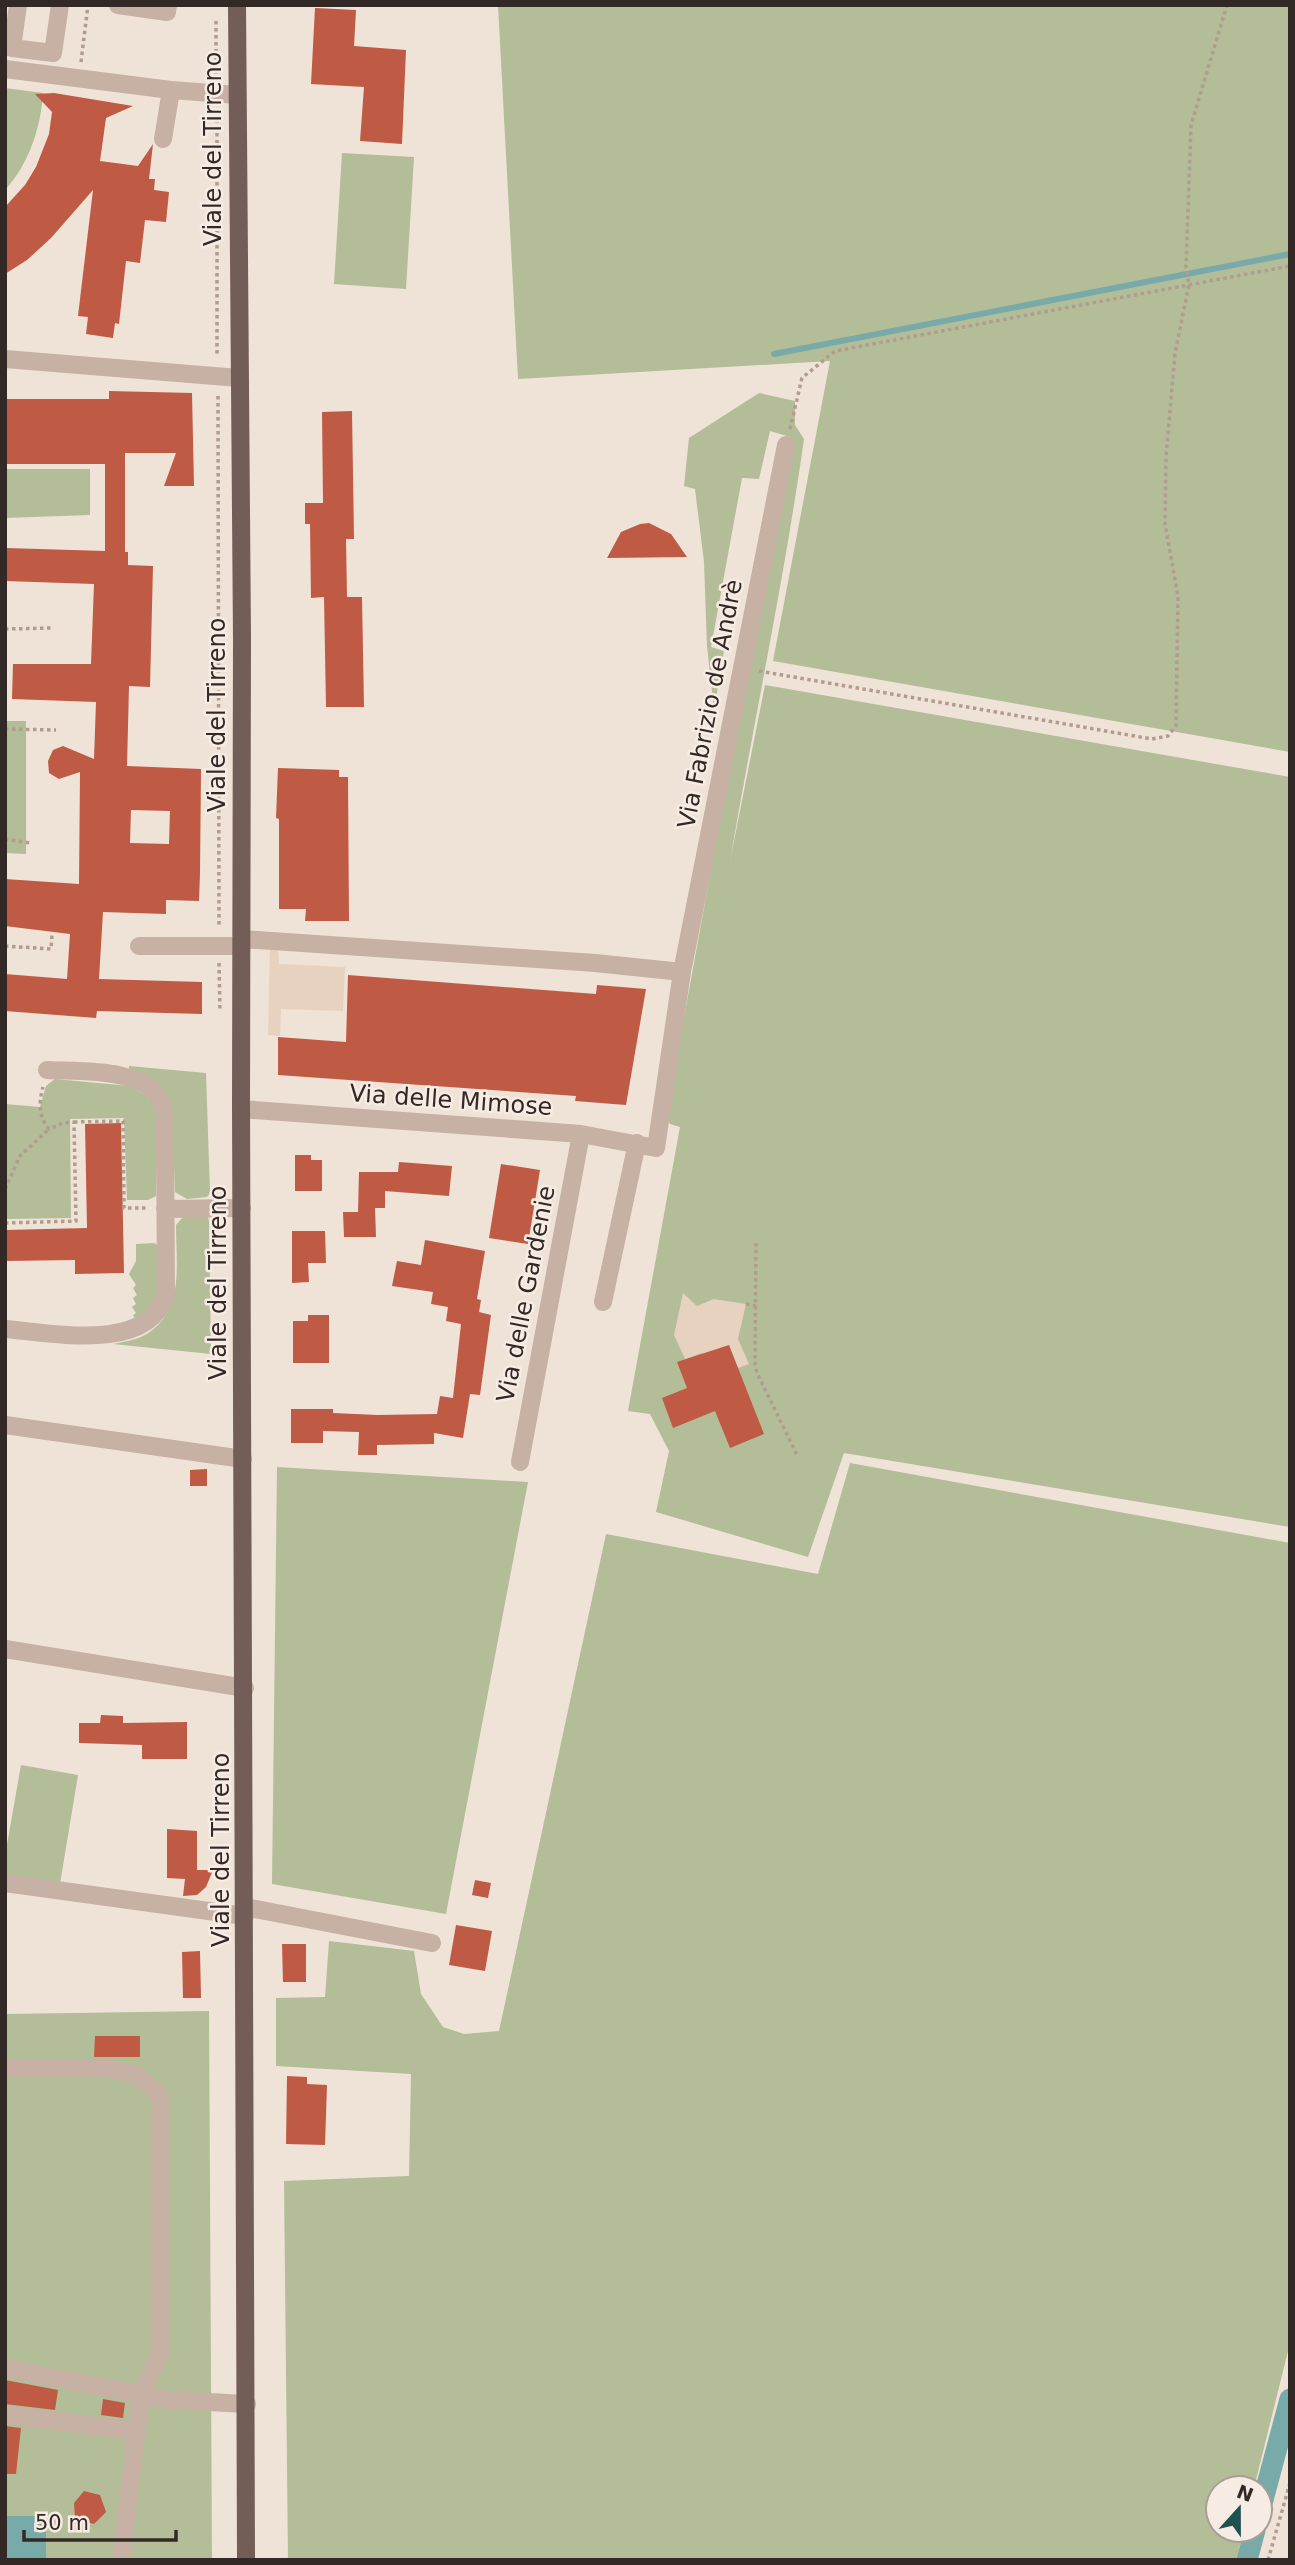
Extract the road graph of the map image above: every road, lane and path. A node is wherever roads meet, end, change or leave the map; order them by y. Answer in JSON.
{"nodes":[{"id":1,"x":18,"y":5,"type":"edge"},
{"id":2,"x":60,"y":5,"type":"edge"},
{"id":3,"x":88,"y":5,"type":"edge"},
{"id":4,"x":118,"y":5,"type":"edge"},
{"id":5,"x":168,"y":5,"type":"edge"},
{"id":6,"x":237,"y":5,"type":"edge"},
{"id":7,"x":1227,"y":5,"type":"edge"},
{"id":8,"x":5,"y":69,"type":"edge"},
{"id":9,"x":79,"y":78,"type":"junction"},
{"id":10,"x":170,"y":90,"type":"junction"},
{"id":11,"x":237,"y":95,"type":"junction"},
{"id":12,"x":163,"y":139,"type":"dead end"},
{"id":13,"x":1290,"y":266,"type":"edge"},
{"id":14,"x":1189,"y":285,"type":"junction"},
{"id":15,"x":5,"y":359,"type":"edge"},
{"id":16,"x":239,"y":378,"type":"junction"},
{"id":17,"x":786,"y":445,"type":"joint"},
{"id":18,"x":52,"y":628,"type":"dead end"},
{"id":19,"x":5,"y":629,"type":"edge"},
{"id":20,"x":743,"y":669,"type":"junction"},
{"id":21,"x":5,"y":729,"type":"edge"},
{"id":22,"x":56,"y":730,"type":"dead end"},
{"id":23,"x":5,"y":839,"type":"edge"},
{"id":24,"x":30,"y":843,"type":"dead end"},
{"id":25,"x":52,"y":935,"type":"dead end"},
{"id":26,"x":242,"y":942,"type":"junction"},
{"id":27,"x":5,"y":946,"type":"edge"},
{"id":28,"x":139,"y":946,"type":"dead end"},
{"id":29,"x":682,"y":972,"type":"junction"},
{"id":30,"x":47,"y":1070,"type":"joint"},
{"id":31,"x":241,"y":1109,"type":"junction"},
{"id":32,"x":74,"y":1122,"type":"junction"},
{"id":33,"x":49,"y":1129,"type":"junction"},
{"id":34,"x":581,"y":1134,"type":"junction"},
{"id":35,"x":637,"y":1143,"type":"junction"},
{"id":36,"x":656,"y":1147,"type":"joint"},
{"id":37,"x":5,"y":1169,"type":"edge"},
{"id":38,"x":12,"y":1172,"type":"junction"},
{"id":39,"x":5,"y":1189,"type":"edge"},
{"id":40,"x":242,"y":1208,"type":"junction"},
{"id":41,"x":165,"y":1209,"type":"junction"},
{"id":42,"x":5,"y":1223,"type":"edge"},
{"id":43,"x":756,"y":1243,"type":"dead end"},
{"id":44,"x":603,"y":1302,"type":"dead end"},
{"id":45,"x":746,"y":1304,"type":"dead end"},
{"id":46,"x":756,"y":1306,"type":"junction"},
{"id":47,"x":5,"y":1329,"type":"edge"},
{"id":48,"x":5,"y":1425,"type":"edge"},
{"id":49,"x":797,"y":1455,"type":"dead end"},
{"id":50,"x":243,"y":1459,"type":"junction"},
{"id":51,"x":520,"y":1462,"type":"dead end"},
{"id":52,"x":5,"y":1649,"type":"edge"},
{"id":53,"x":245,"y":1688,"type":"junction"},
{"id":54,"x":5,"y":1883,"type":"edge"},
{"id":55,"x":245,"y":1911,"type":"junction"},
{"id":56,"x":432,"y":1943,"type":"dead end"},
{"id":57,"x":5,"y":2068,"type":"edge"},
{"id":58,"x":5,"y":2368,"type":"edge"},
{"id":59,"x":141,"y":2395,"type":"junction"},
{"id":60,"x":247,"y":2404,"type":"junction"},
{"id":61,"x":5,"y":2415,"type":"edge"},
{"id":62,"x":136,"y":2431,"type":"junction"},
{"id":63,"x":1290,"y":2483,"type":"edge"},
{"id":64,"x":121,"y":2560,"type":"edge"},
{"id":65,"x":246,"y":2560,"type":"edge"},
{"id":66,"x":1268,"y":2560,"type":"edge"}],
"edges":[{"from":1,"to":2,"type":"street"},
{"from":3,"to":9,"type":"path"},
{"from":4,"to":5,"type":"street"},
{"from":6,"to":11,"type":"main road","name":"Viale del Tirreno"},
{"from":7,"to":14,"type":"path"},
{"from":8,"to":9,"type":"street"},
{"from":9,"to":10,"type":"street"},
{"from":10,"to":11,"type":"street"},
{"from":10,"to":12,"type":"street"},
{"from":11,"to":16,"type":"main road","name":"Viale del Tirreno"},
{"from":13,"to":14,"type":"path"},
{"from":14,"to":17,"type":"path"},
{"from":14,"to":20,"type":"path"},
{"from":15,"to":16,"type":"street"},
{"from":16,"to":26,"type":"main road","name":"Viale del Tirreno"},
{"from":17,"to":20,"type":"street","name":"Via Fabrizio de Andrè"},
{"from":18,"to":19,"type":"path"},
{"from":20,"to":29,"type":"street","name":"Via Fabrizio de Andrè"},
{"from":21,"to":22,"type":"path"},
{"from":23,"to":24,"type":"path"},
{"from":25,"to":27,"type":"path"},
{"from":26,"to":28,"type":"street"},
{"from":26,"to":29,"type":"street"},
{"from":26,"to":31,"type":"main road","name":"Viale del Tirreno"},
{"from":29,"to":36,"type":"street","name":"Via Fabrizio de Andrè"},
{"from":30,"to":33,"type":"path"},
{"from":30,"to":41,"type":"street"},
{"from":31,"to":34,"type":"street","name":"Via delle Mimose"},
{"from":31,"to":40,"type":"main road","name":"Viale del Tirreno"},
{"from":32,"to":33,"type":"path"},
{"from":32,"to":41,"type":"path"},
{"from":32,"to":42,"type":"path"},
{"from":33,"to":38,"type":"path"},
{"from":34,"to":35,"type":"street","name":"Via delle Mimose"},
{"from":34,"to":51,"type":"street","name":"Via delle Gardenie"},
{"from":35,"to":36,"type":"street","name":"Via delle Mimose"},
{"from":35,"to":44,"type":"street"},
{"from":37,"to":38,"type":"path"},
{"from":38,"to":39,"type":"path"},
{"from":40,"to":41,"type":"street"},
{"from":40,"to":50,"type":"main road","name":"Viale del Tirreno"},
{"from":41,"to":47,"type":"street"},
{"from":43,"to":46,"type":"path"},
{"from":45,"to":46,"type":"path"},
{"from":46,"to":49,"type":"path"},
{"from":48,"to":50,"type":"street"},
{"from":50,"to":53,"type":"main road","name":"Viale del Tirreno"},
{"from":52,"to":53,"type":"street"},
{"from":53,"to":55,"type":"main road","name":"Viale del Tirreno"},
{"from":54,"to":55,"type":"street"},
{"from":55,"to":56,"type":"street"},
{"from":55,"to":60,"type":"main road","name":"Viale del Tirreno"},
{"from":57,"to":59,"type":"street"},
{"from":58,"to":59,"type":"street"},
{"from":59,"to":60,"type":"street"},
{"from":59,"to":62,"type":"street"},
{"from":60,"to":65,"type":"main road","name":"Viale del Tirreno"},
{"from":61,"to":62,"type":"street"},
{"from":62,"to":64,"type":"street"},
{"from":63,"to":66,"type":"path"}]}
